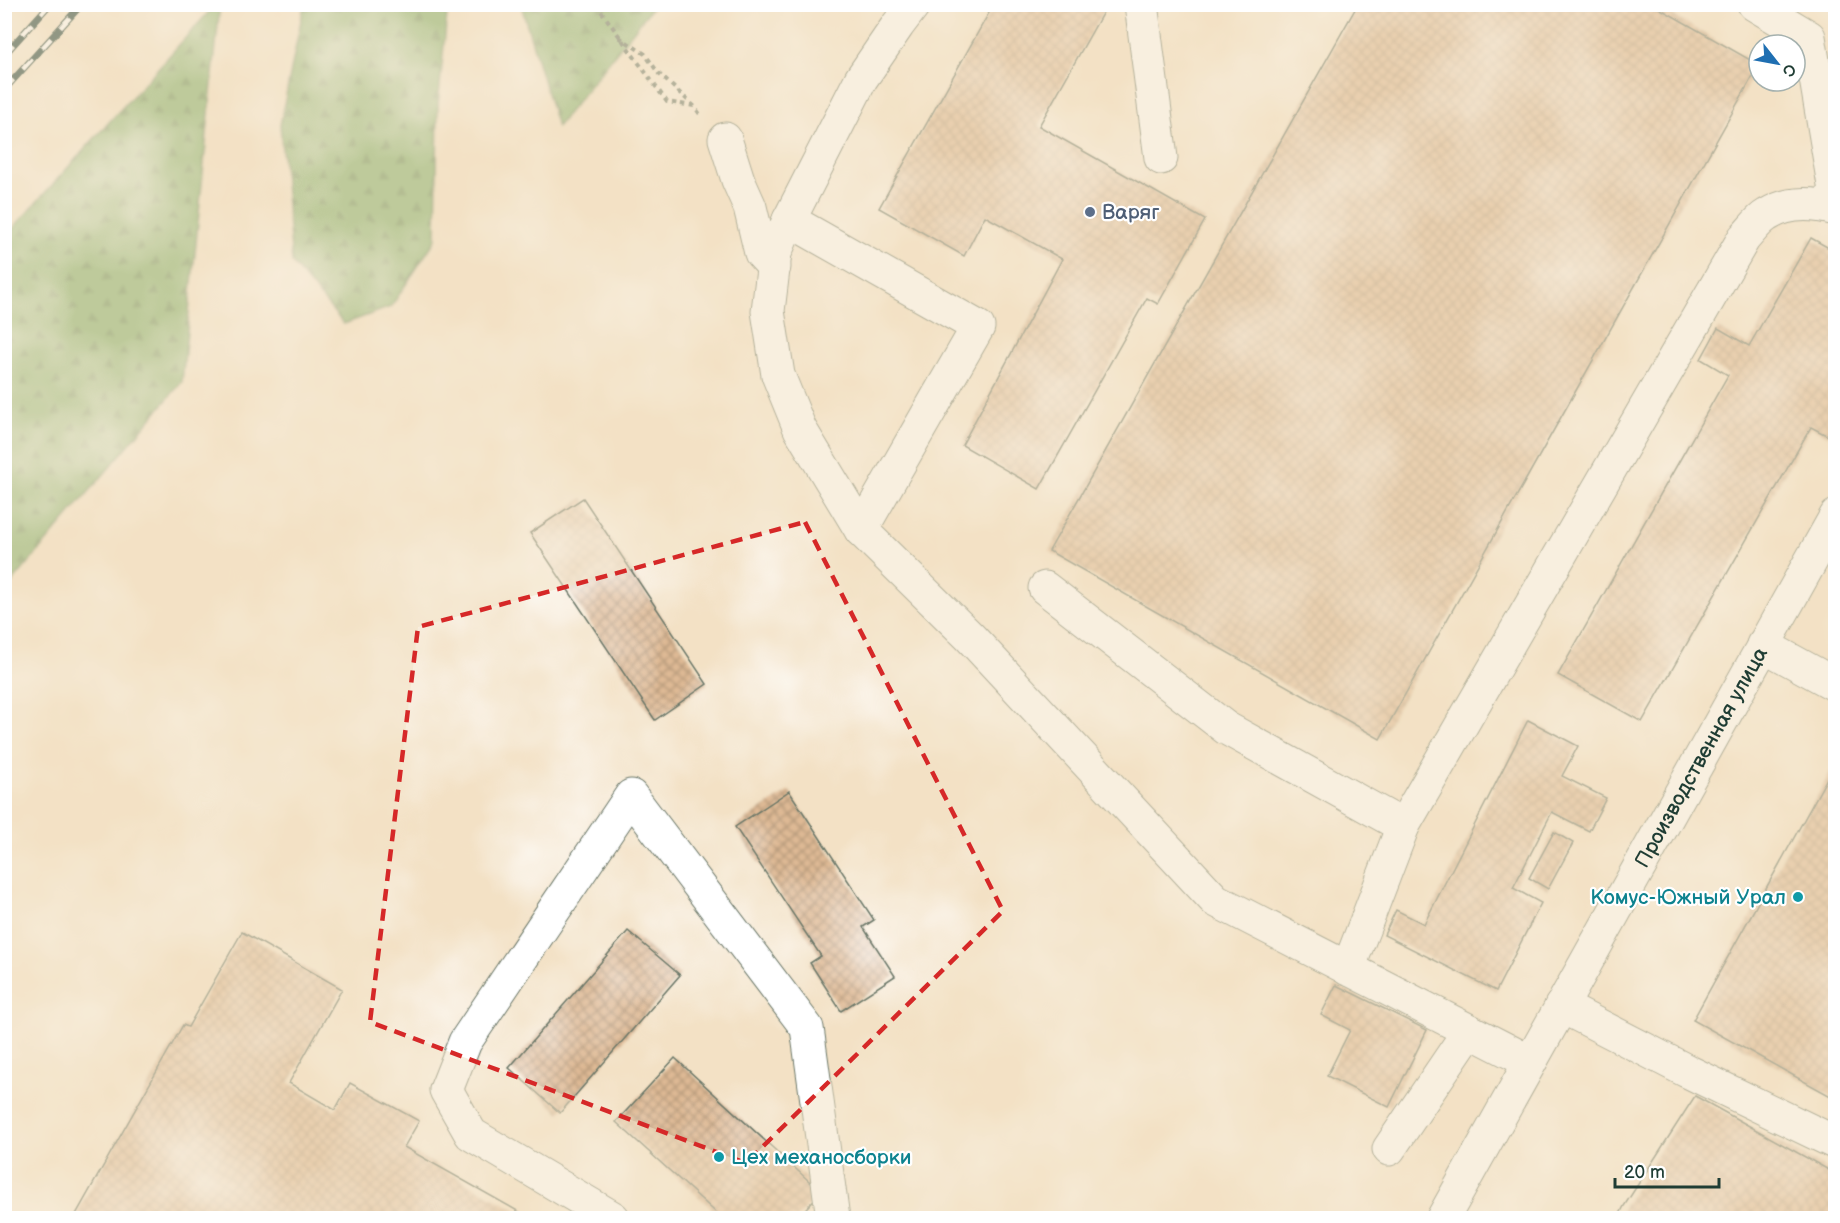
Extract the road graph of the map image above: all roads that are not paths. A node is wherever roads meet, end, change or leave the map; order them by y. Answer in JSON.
{"nodes":[{"id":1,"x":914,"y":4,"type":"edge"},
{"id":2,"x":1141,"y":4,"type":"edge"},
{"id":3,"x":1754,"y":4,"type":"edge"},
{"id":4,"x":725,"y":139,"type":"dead end"},
{"id":5,"x":1161,"y":158,"type":"dead end"},
{"id":6,"x":1836,"y":197,"type":"edge"},
{"id":7,"x":1836,"y":209,"type":"edge"},
{"id":8,"x":789,"y":219,"type":"junction"},
{"id":9,"x":774,"y":267,"type":"junction"},
{"id":10,"x":1836,"y":516,"type":"edge"},
{"id":11,"x":861,"y":530,"type":"junction"},
{"id":12,"x":1045,"y":588,"type":"dead end"},
{"id":13,"x":1763,"y":645,"type":"junction"},
{"id":14,"x":1836,"y":685,"type":"edge"},
{"id":15,"x":1403,"y":826,"type":"junction"},
{"id":16,"x":1348,"y":969,"type":"junction"},
{"id":17,"x":1561,"y":1006,"type":"junction"},
{"id":18,"x":1469,"y":1031,"type":"junction"},
{"id":19,"x":1530,"y":1062,"type":"junction"},
{"id":20,"x":1836,"y":1143,"type":"edge"},
{"id":21,"x":1389,"y":1149,"type":"dead end"},
{"id":22,"x":614,"y":1218,"type":"edge"},
{"id":23,"x":833,"y":1218,"type":"edge"},
{"id":24,"x":1443,"y":1218,"type":"edge"}],
"edges":[{"from":1,"to":8,"type":"street"},
{"from":2,"to":5,"type":"street"},
{"from":3,"to":6,"type":"street"},
{"from":4,"to":9,"type":"street"},
{"from":7,"to":15,"type":"street"},
{"from":8,"to":9,"type":"street"},
{"from":8,"to":11,"type":"street"},
{"from":9,"to":11,"type":"street"},
{"from":10,"to":13,"type":"street","name":"Производственная улица"},
{"from":11,"to":16,"type":"street"},
{"from":12,"to":15,"type":"street"},
{"from":13,"to":14,"type":"street"},
{"from":13,"to":17,"type":"street","name":"Производственная улица"},
{"from":15,"to":16,"type":"street"},
{"from":16,"to":18,"type":"street"},
{"from":17,"to":19,"type":"street","name":"Производственная улица"},
{"from":17,"to":20,"type":"street"},
{"from":18,"to":19,"type":"street"},
{"from":18,"to":21,"type":"street"},
{"from":19,"to":24,"type":"street","name":"Производственная улица"},
{"from":22,"to":23,"type":"street"}]}
